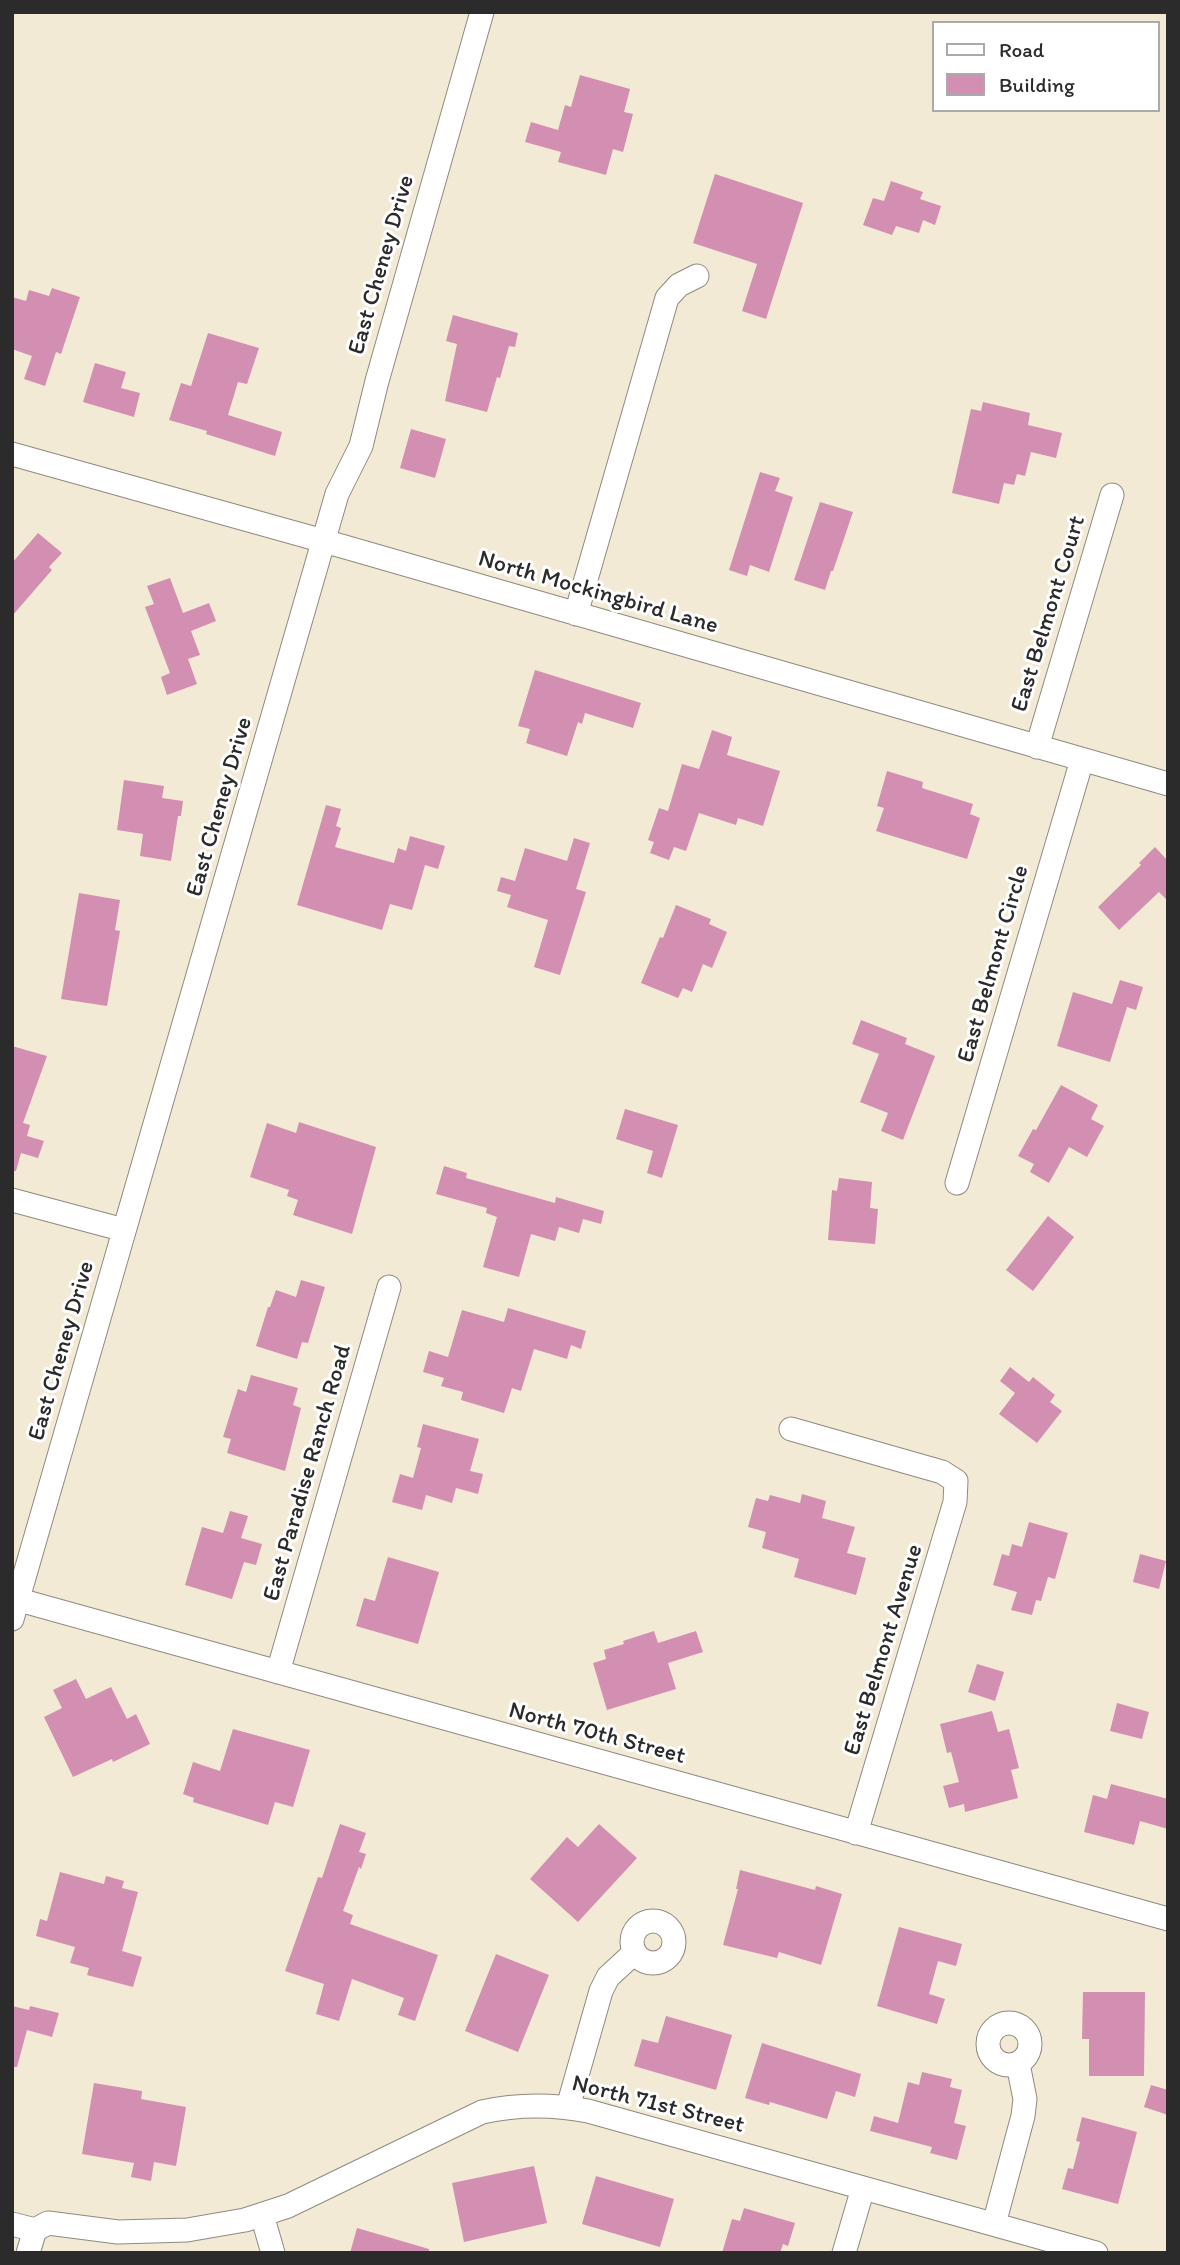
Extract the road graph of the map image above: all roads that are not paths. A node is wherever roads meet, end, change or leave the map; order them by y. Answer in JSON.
{"nodes":[{"id":1,"x":482,"y":12,"type":"edge"},
{"id":2,"x":697,"y":276,"type":"dead end"},
{"id":3,"x":12,"y":454,"type":"edge"},
{"id":4,"x":1112,"y":495,"type":"dead end"},
{"id":5,"x":325,"y":542,"type":"junction"},
{"id":6,"x":576,"y":614,"type":"junction"},
{"id":7,"x":1037,"y":747,"type":"junction"},
{"id":8,"x":1082,"y":760,"type":"junction"},
{"id":9,"x":1168,"y":784,"type":"edge"},
{"id":10,"x":957,"y":1183,"type":"dead end"},
{"id":11,"x":12,"y":1200,"type":"edge"},
{"id":12,"x":124,"y":1230,"type":"junction"},
{"id":13,"x":388,"y":1287,"type":"dead end"},
{"id":14,"x":791,"y":1429,"type":"dead end"},
{"id":15,"x":14,"y":1605,"type":"edge"},
{"id":16,"x":278,"y":1672,"type":"junction"},
{"id":17,"x":856,"y":1833,"type":"junction"},
{"id":18,"x":1168,"y":1919,"type":"edge"},
{"id":19,"x":634,"y":1953,"type":"dead end"},
{"id":20,"x":1018,"y":2064,"type":"dead end"},
{"id":21,"x":568,"y":2107,"type":"junction"},
{"id":22,"x":863,"y":2188,"type":"junction"},
{"id":23,"x":262,"y":2215,"type":"junction"},
{"id":24,"x":994,"y":2224,"type":"junction"},
{"id":25,"x":23,"y":2227,"type":"edge"},
{"id":26,"x":28,"y":2253,"type":"edge"},
{"id":27,"x":273,"y":2253,"type":"edge"},
{"id":28,"x":844,"y":2253,"type":"edge"},
{"id":29,"x":1096,"y":2253,"type":"edge"}],
"edges":[{"from":1,"to":5,"type":"street","name":"East Cheney Drive"},
{"from":2,"to":6,"type":"street"},
{"from":3,"to":5,"type":"street","name":"North Mockingbird Lane"},
{"from":4,"to":7,"type":"street","name":"East Belmont Court"},
{"from":5,"to":6,"type":"street","name":"North Mockingbird Lane"},
{"from":5,"to":12,"type":"street","name":"East Cheney Drive"},
{"from":6,"to":7,"type":"street","name":"North Mockingbird Lane"},
{"from":7,"to":8,"type":"street","name":"North Mockingbird Lane"},
{"from":8,"to":9,"type":"street","name":"North Mockingbird Lane"},
{"from":8,"to":10,"type":"street","name":"East Belmont Circle"},
{"from":11,"to":12,"type":"street"},
{"from":12,"to":15,"type":"street","name":"East Cheney Drive"},
{"from":13,"to":16,"type":"street","name":"East Paradise Ranch Road"},
{"from":14,"to":17,"type":"street","name":"East Belmont Avenue"},
{"from":15,"to":16,"type":"street","name":"North 70th Street"},
{"from":16,"to":17,"type":"street","name":"North 70th Street"},
{"from":17,"to":18,"type":"street","name":"North 70th Street"},
{"from":19,"to":21,"type":"street"},
{"from":20,"to":24,"type":"street"},
{"from":21,"to":22,"type":"street","name":"North 71st Street"},
{"from":21,"to":23,"type":"street","name":"North 71st Street"},
{"from":22,"to":24,"type":"street","name":"North 71st Street"},
{"from":22,"to":28,"type":"street"},
{"from":23,"to":25,"type":"street","name":"North 71st Street"},
{"from":23,"to":27,"type":"street"},
{"from":24,"to":29,"type":"street","name":"North 71st Street"},
{"from":25,"to":26,"type":"street"}]}
